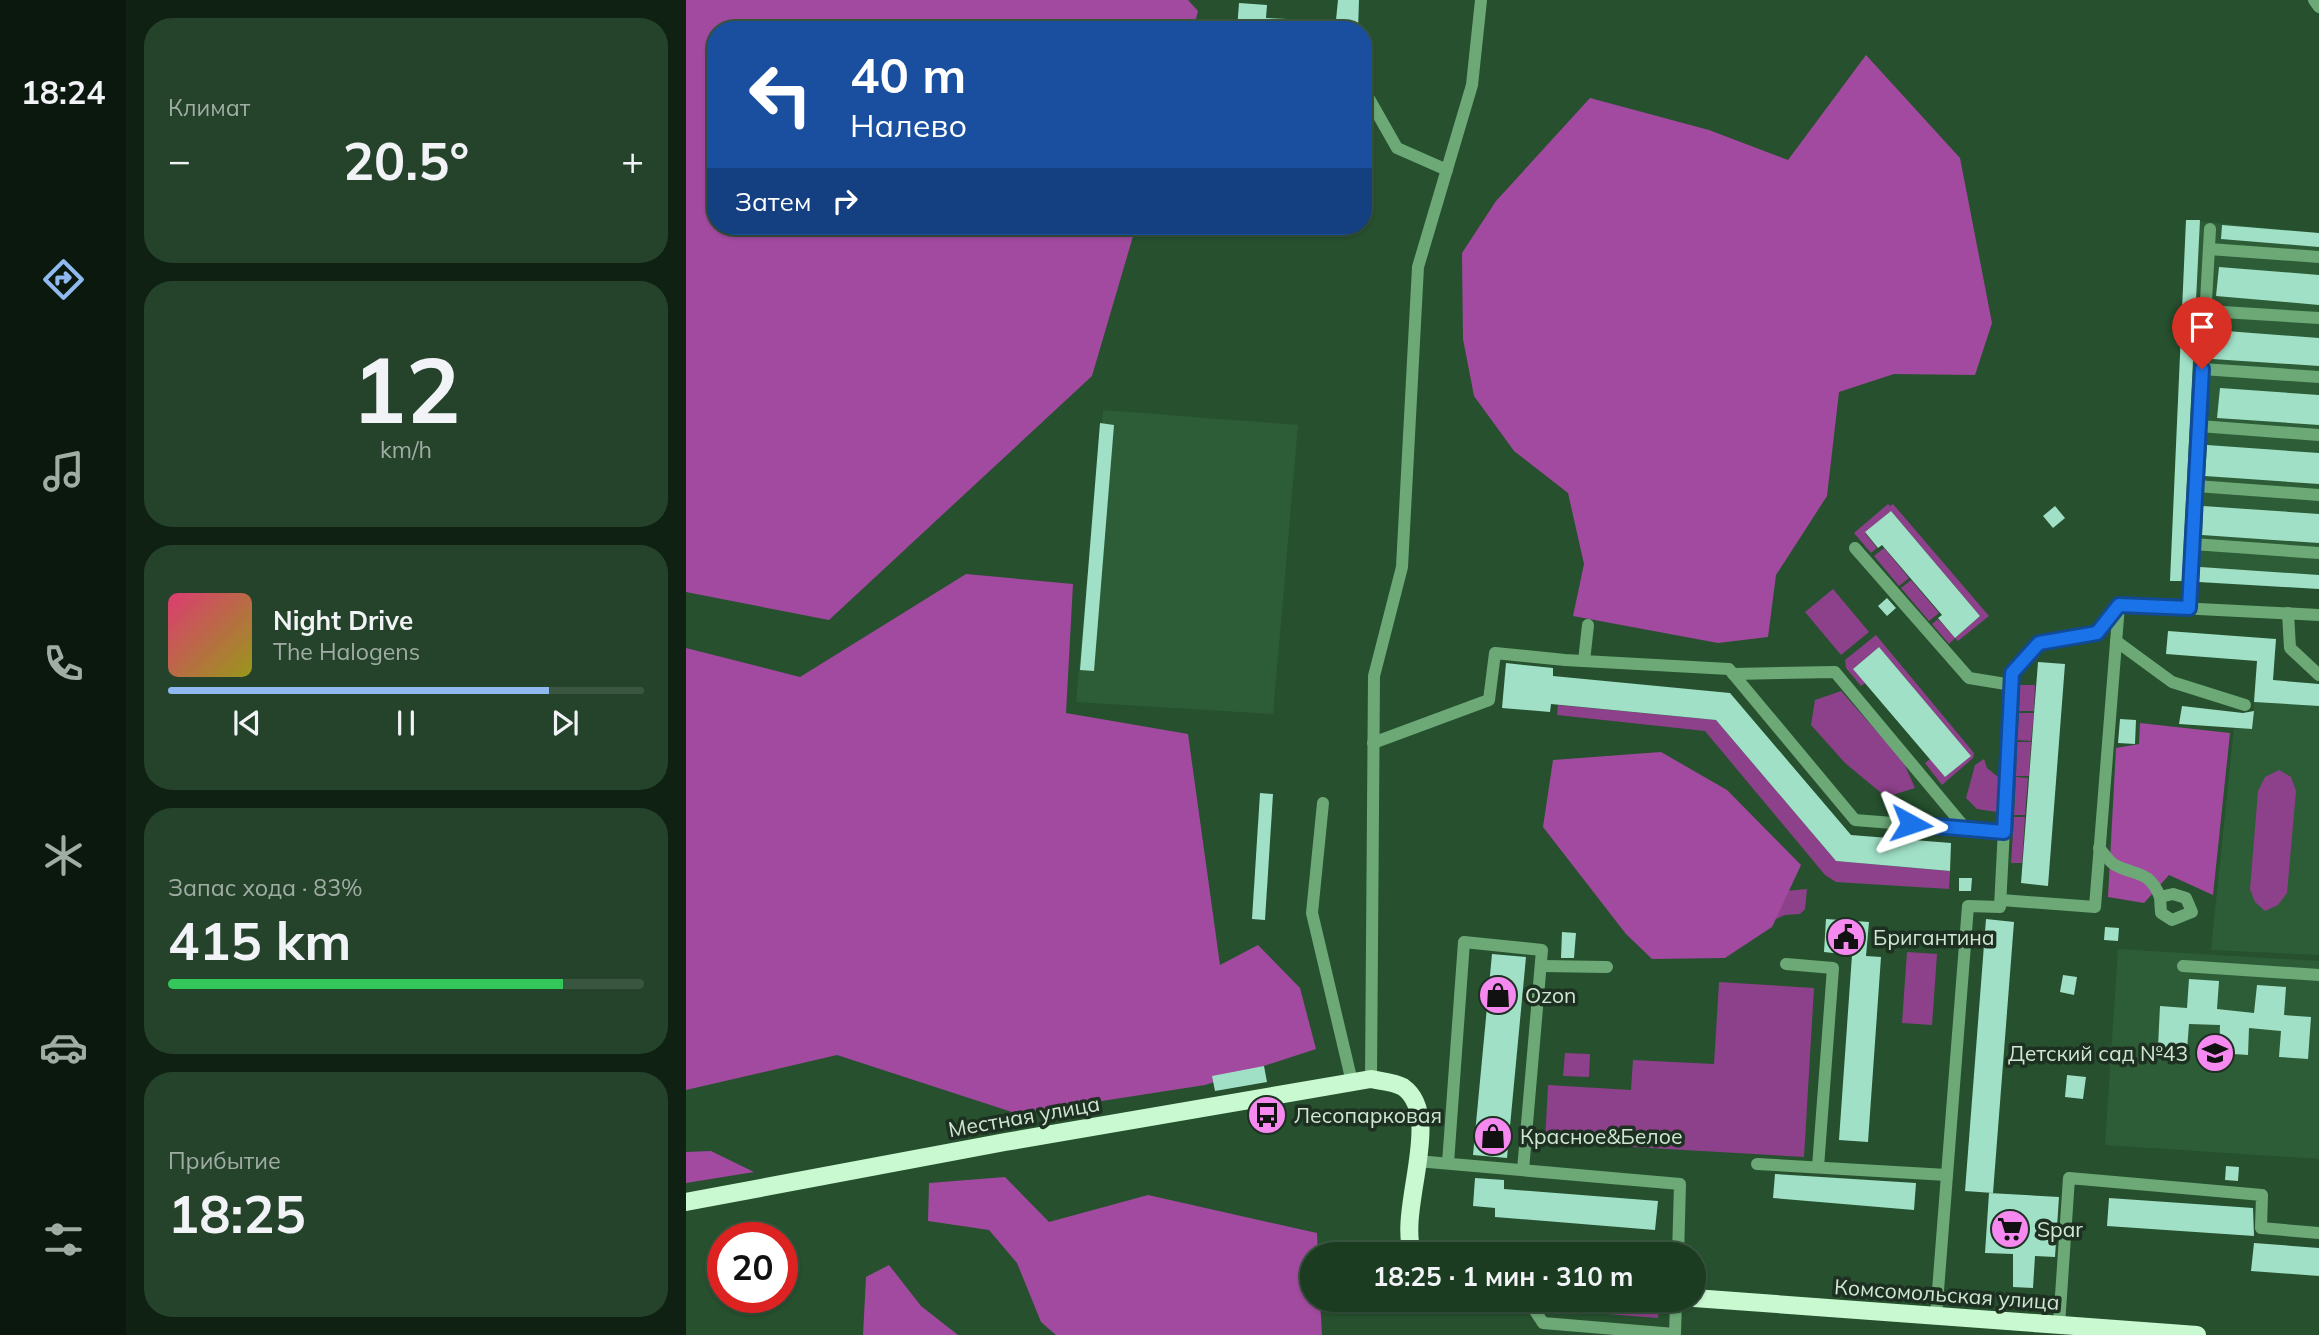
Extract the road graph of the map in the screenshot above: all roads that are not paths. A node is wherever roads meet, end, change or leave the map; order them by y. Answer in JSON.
{"nodes":[{"id":1,"x":1481,"y":0,"type":"edge"},
{"id":2,"x":2314,"y":0,"type":"edge"},
{"id":3,"x":2319,"y":7,"type":"edge"},
{"id":4,"x":1372,"y":105,"type":"edge"},
{"id":5,"x":1447,"y":170,"type":"junction"},
{"id":6,"x":2210,"y":229,"type":"dead end"},
{"id":7,"x":2209,"y":249,"type":"junction"},
{"id":8,"x":2319,"y":257,"type":"edge"},
{"id":9,"x":2206,"y":311,"type":"junction"},
{"id":10,"x":2319,"y":318,"type":"edge"},
{"id":11,"x":2202,"y":369,"type":"junction"},
{"id":12,"x":2319,"y":377,"type":"edge"},
{"id":13,"x":2199,"y":426,"type":"junction"},
{"id":14,"x":2319,"y":435,"type":"edge"},
{"id":15,"x":2196,"y":486,"type":"junction"},
{"id":16,"x":2319,"y":495,"type":"edge"},
{"id":17,"x":2193,"y":544,"type":"junction"},
{"id":18,"x":1855,"y":548,"type":"dead end"},
{"id":19,"x":2319,"y":554,"type":"edge"},
{"id":20,"x":2119,"y":605,"type":"junction"},
{"id":21,"x":2189,"y":608,"type":"junction"},
{"id":22,"x":2288,"y":613,"type":"junction"},
{"id":23,"x":2319,"y":615,"type":"edge"},
{"id":24,"x":1588,"y":625,"type":"dead end"},
{"id":25,"x":2116,"y":641,"type":"junction"},
{"id":26,"x":1584,"y":661,"type":"junction"},
{"id":27,"x":1733,"y":674,"type":"junction"},
{"id":28,"x":2319,"y":675,"type":"edge"},
{"id":29,"x":2012,"y":685,"type":"junction"},
{"id":30,"x":2245,"y":705,"type":"dead end"},
{"id":31,"x":1373,"y":743,"type":"junction"},
{"id":32,"x":1323,"y":803,"type":"dead end"},
{"id":33,"x":1966,"y":829,"type":"junction"},
{"id":34,"x":2004,"y":832,"type":"junction"},
{"id":35,"x":2099,"y":848,"type":"junction"},
{"id":36,"x":2160,"y":897,"type":"dead end"},
{"id":37,"x":2001,"y":900,"type":"junction"},
{"id":38,"x":1786,"y":964,"type":"dead end"},
{"id":39,"x":1541,"y":965,"type":"junction"},
{"id":40,"x":2183,"y":966,"type":"dead end"},
{"id":41,"x":1607,"y":967,"type":"dead end"},
{"id":42,"x":2319,"y":975,"type":"edge"},
{"id":43,"x":1371,"y":1079,"type":"junction"},
{"id":44,"x":1352,"y":1082,"type":"junction"},
{"id":45,"x":1417,"y":1161,"type":"junction"},
{"id":46,"x":1448,"y":1163,"type":"junction"},
{"id":47,"x":1757,"y":1164,"type":"dead end"},
{"id":48,"x":1818,"y":1167,"type":"junction"},
{"id":49,"x":1523,"y":1170,"type":"junction"},
{"id":50,"x":1947,"y":1175,"type":"junction"},
{"id":51,"x":686,"y":1202,"type":"edge"},
{"id":52,"x":2319,"y":1233,"type":"edge"},
{"id":53,"x":1410,"y":1242,"type":"edge"},
{"id":54,"x":1678,"y":1242,"type":"edge"},
{"id":55,"x":1706,"y":1299,"type":"edge"},
{"id":56,"x":1536,"y":1312,"type":"edge"},
{"id":57,"x":1676,"y":1312,"type":"edge"},
{"id":58,"x":1936,"y":1316,"type":"junction"},
{"id":59,"x":2059,"y":1325,"type":"junction"},
{"id":60,"x":1675,"y":1335,"type":"edge"},
{"id":61,"x":2197,"y":1335,"type":"edge"}],
"edges":[{"from":1,"to":5,"type":"street"},
{"from":2,"to":3,"type":"street"},
{"from":4,"to":5,"type":"street"},
{"from":5,"to":31,"type":"street"},
{"from":6,"to":7,"type":"street"},
{"from":7,"to":8,"type":"street"},
{"from":7,"to":9,"type":"street"},
{"from":9,"to":10,"type":"street"},
{"from":9,"to":11,"type":"street"},
{"from":11,"to":12,"type":"street"},
{"from":11,"to":13,"type":"street"},
{"from":13,"to":14,"type":"street"},
{"from":13,"to":15,"type":"street"},
{"from":15,"to":16,"type":"street"},
{"from":15,"to":17,"type":"street"},
{"from":17,"to":19,"type":"street"},
{"from":17,"to":21,"type":"street"},
{"from":18,"to":29,"type":"street"},
{"from":20,"to":21,"type":"street"},
{"from":20,"to":25,"type":"street"},
{"from":20,"to":29,"type":"street"},
{"from":21,"to":22,"type":"street"},
{"from":22,"to":23,"type":"street"},
{"from":22,"to":28,"type":"street"},
{"from":24,"to":26,"type":"street"},
{"from":25,"to":30,"type":"street"},
{"from":25,"to":35,"type":"street"},
{"from":26,"to":27,"type":"street"},
{"from":26,"to":31,"type":"street"},
{"from":27,"to":33,"type":"street"},
{"from":27,"to":33,"type":"street"},
{"from":29,"to":34,"type":"street"},
{"from":31,"to":43,"type":"street"},
{"from":32,"to":44,"type":"street"},
{"from":33,"to":34,"type":"street"},
{"from":34,"to":37,"type":"street"},
{"from":35,"to":36,"type":"street"},
{"from":35,"to":37,"type":"street"},
{"from":37,"to":50,"type":"street"},
{"from":38,"to":48,"type":"street"},
{"from":39,"to":41,"type":"street"},
{"from":39,"to":46,"type":"street"},
{"from":39,"to":49,"type":"street"},
{"from":40,"to":42,"type":"street"},
{"from":43,"to":44,"type":"main road","name":"Местная улица"},
{"from":43,"to":45,"type":"main road"},
{"from":44,"to":51,"type":"main road","name":"Местная улица"},
{"from":45,"to":46,"type":"street"},
{"from":45,"to":53,"type":"main road"},
{"from":46,"to":49,"type":"street"},
{"from":47,"to":48,"type":"street"},
{"from":48,"to":50,"type":"street"},
{"from":49,"to":54,"type":"street"},
{"from":50,"to":58,"type":"street"},
{"from":52,"to":59,"type":"street"},
{"from":55,"to":58,"type":"main road","name":"Комсомольская улица"},
{"from":56,"to":60,"type":"street"},
{"from":57,"to":60,"type":"street"},
{"from":58,"to":59,"type":"main road","name":"Комсомольская улица"},
{"from":59,"to":61,"type":"main road","name":"Комсомольская улица"}]}
